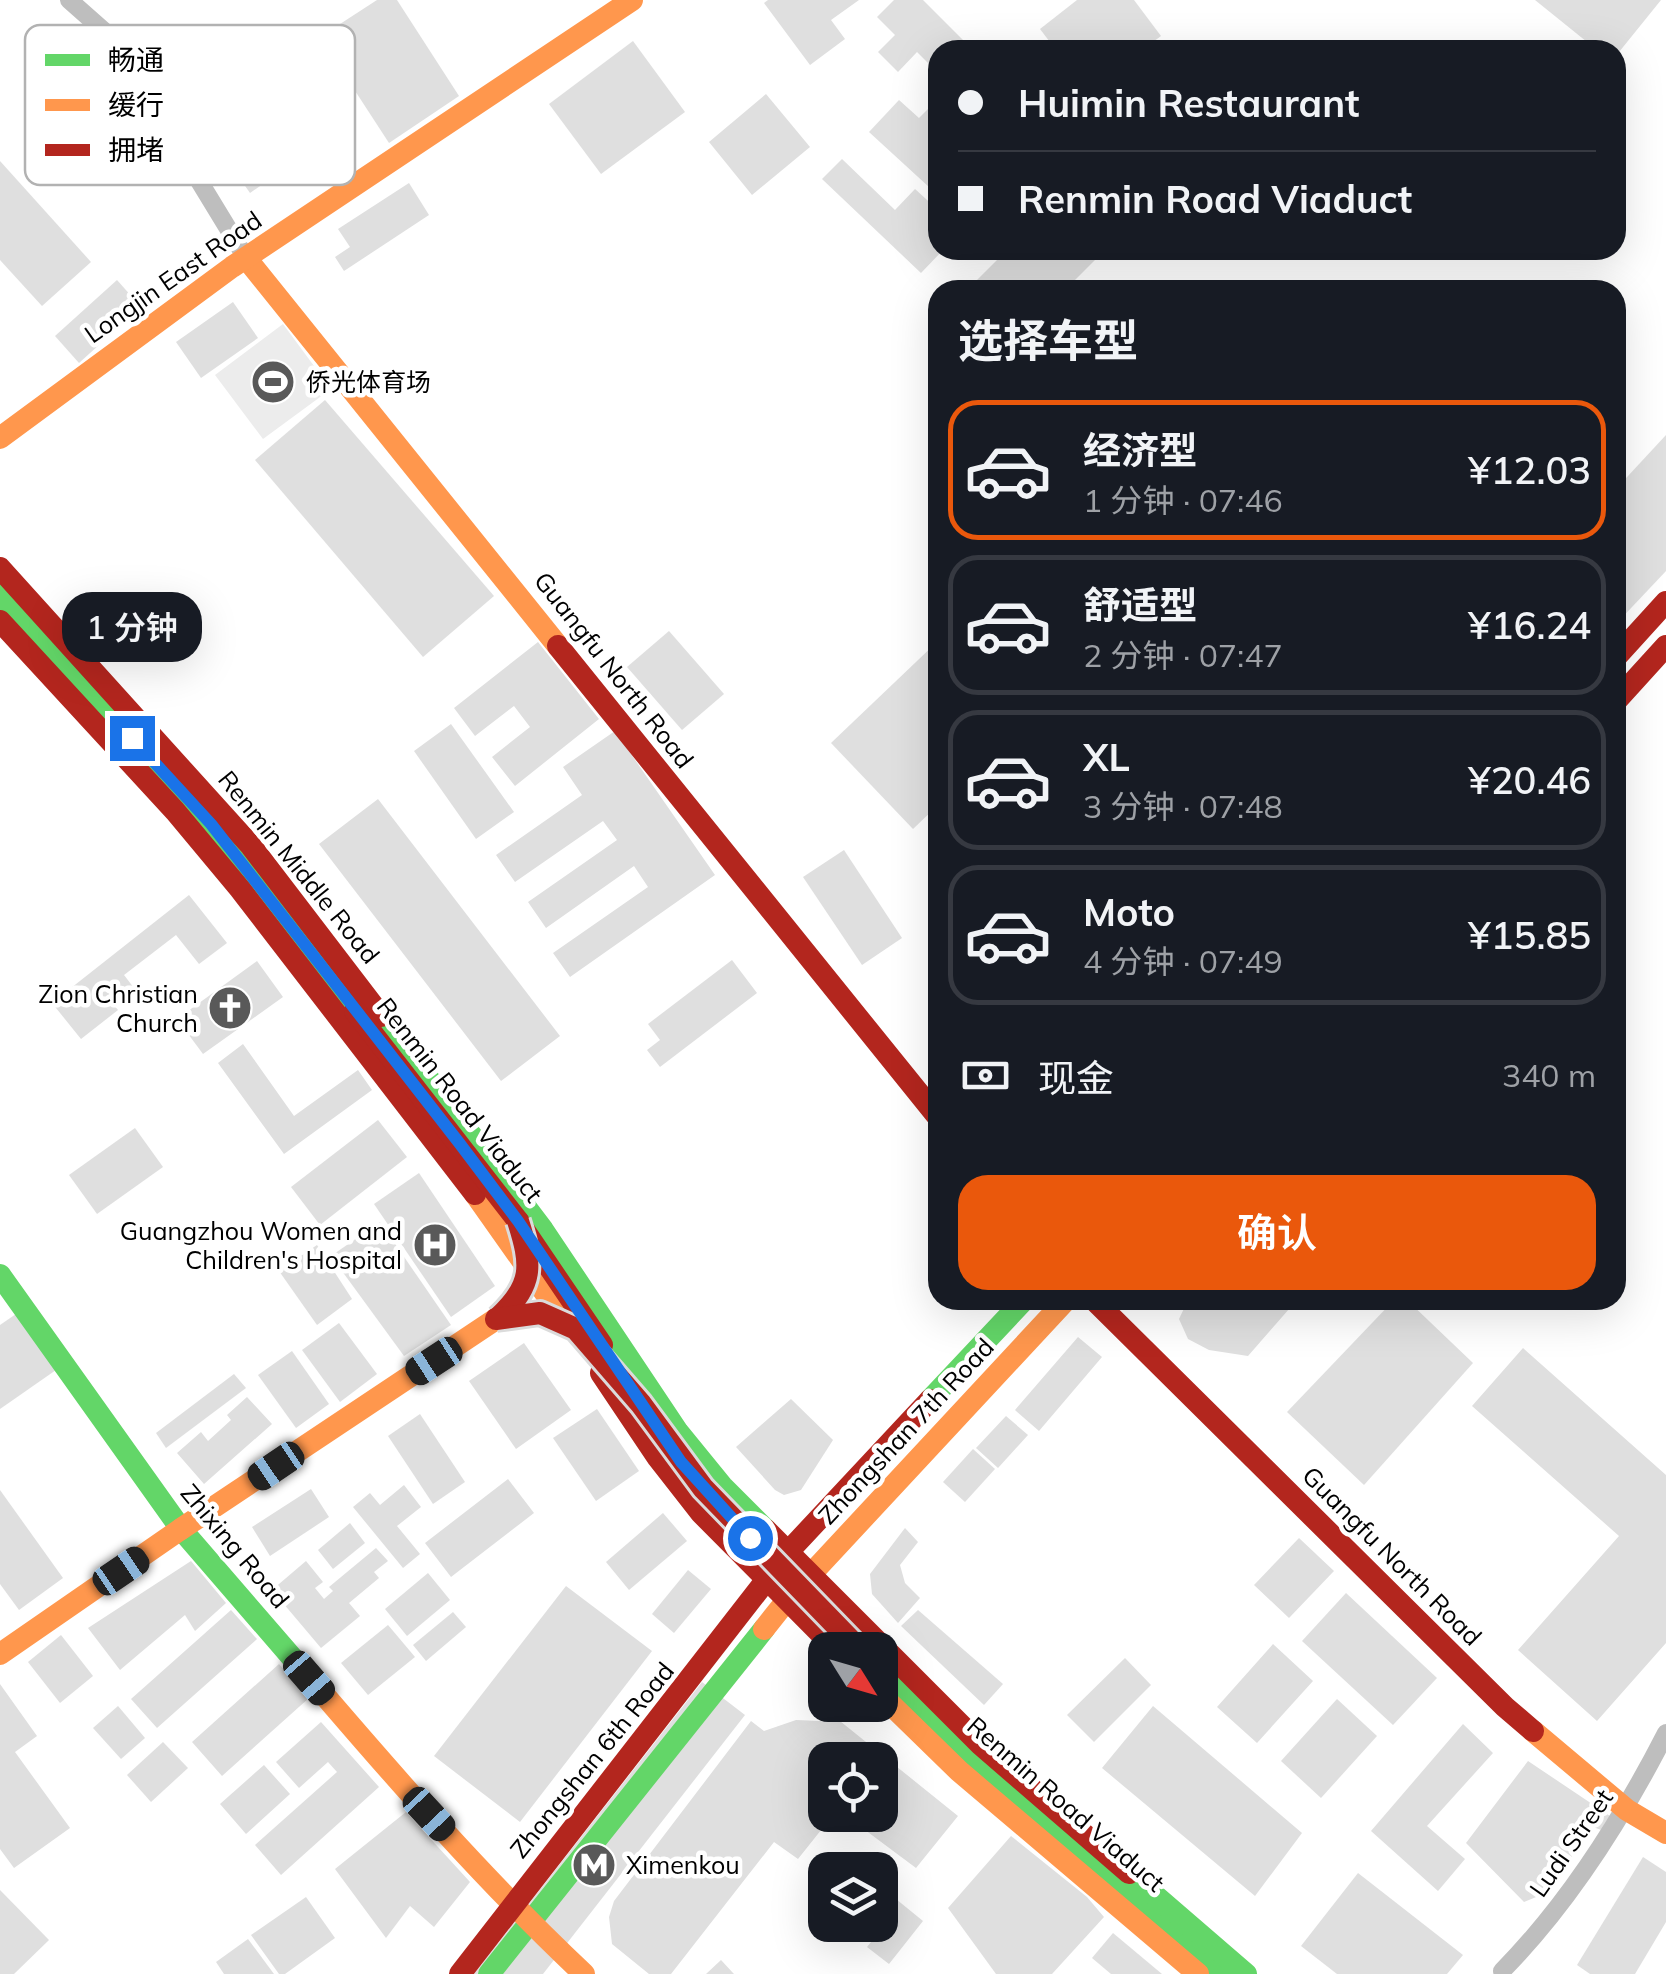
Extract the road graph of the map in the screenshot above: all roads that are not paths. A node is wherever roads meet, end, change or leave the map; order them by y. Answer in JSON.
{"nodes":[{"id":1,"x":69,"y":0,"type":"edge"},
{"id":2,"x":632,"y":0,"type":"edge"},
{"id":3,"x":97,"y":25,"type":"edge"},
{"id":4,"x":202,"y":185,"type":"edge"},
{"id":5,"x":246,"y":258,"type":"junction"},
{"id":6,"x":0,"y":438,"type":"edge"},
{"id":7,"x":0,"y":568,"type":"edge"},
{"id":8,"x":0,"y":595,"type":"edge"},
{"id":9,"x":1666,"y":602,"type":"edge"},
{"id":10,"x":0,"y":621,"type":"edge"},
{"id":11,"x":1626,"y":646,"type":"edge"},
{"id":12,"x":1666,"y":646,"type":"edge"},
{"id":13,"x":1626,"y":690,"type":"edge"},
{"id":14,"x":928,"y":1104,"type":"edge"},
{"id":15,"x":518,"y":1221,"type":"junction"},
{"id":16,"x":0,"y":1275,"type":"edge"},
{"id":17,"x":1015,"y":1310,"type":"edge"},
{"id":18,"x":1057,"y":1310,"type":"edge"},
{"id":19,"x":1104,"y":1310,"type":"edge"},
{"id":20,"x":496,"y":1319,"type":"junction"},
{"id":21,"x":641,"y":1404,"type":"junction"},
{"id":22,"x":181,"y":1529,"type":"junction"},
{"id":23,"x":788,"y":1552,"type":"junction"},
{"id":24,"x":810,"y":1574,"type":"junction"},
{"id":25,"x":766,"y":1580,"type":"junction"},
{"id":26,"x":787,"y":1600,"type":"junction"},
{"id":27,"x":819,"y":1632,"type":"edge"},
{"id":28,"x":843,"y":1632,"type":"edge"},
{"id":29,"x":0,"y":1654,"type":"edge"},
{"id":30,"x":898,"y":1687,"type":"edge"},
{"id":31,"x":898,"y":1712,"type":"edge"},
{"id":32,"x":1666,"y":1733,"type":"edge"},
{"id":33,"x":1626,"y":1810,"type":"junction"},
{"id":34,"x":1666,"y":1834,"type":"edge"},
{"id":35,"x":513,"y":1904,"type":"junction"},
{"id":36,"x":530,"y":1923,"type":"junction"},
{"id":37,"x":1502,"y":1971,"type":"dead end"},
{"id":38,"x":460,"y":1974,"type":"edge"},
{"id":39,"x":490,"y":1974,"type":"edge"},
{"id":40,"x":584,"y":1974,"type":"edge"},
{"id":41,"x":1198,"y":1974,"type":"edge"},
{"id":42,"x":1221,"y":1974,"type":"edge"},
{"id":43,"x":1246,"y":1974,"type":"edge"}],
"edges":[{"from":1,"to":3,"type":"street"},
{"from":2,"to":5,"type":"main road","name":"Longjin East Road"},
{"from":4,"to":5,"type":"street"},
{"from":5,"to":6,"type":"main road","name":"Longjin East Road"},
{"from":5,"to":14,"type":"main road","name":"Guangfu North Road"},
{"from":7,"to":23,"type":"main road","name":"Renmin Middle Road"},
{"from":8,"to":15,"type":"main road","name":"Renmin Road Viaduct"},
{"from":9,"to":11,"type":"main road"},
{"from":10,"to":25,"type":"main road"},
{"from":12,"to":13,"type":"main road"},
{"from":15,"to":20,"type":"main road","bridge":true},
{"from":15,"to":21,"type":"main road","name":"Renmin Road Viaduct","bridge":true},
{"from":16,"to":22,"type":"main road","name":"Zhixing Road"},
{"from":17,"to":23,"type":"main road","name":"Zhongshan 7th Road"},
{"from":18,"to":24,"type":"main road","name":"Zhongshan 7th Road"},
{"from":19,"to":33,"type":"main road","name":"Guangfu North Road"},
{"from":20,"to":21,"type":"main road","bridge":true},
{"from":20,"to":22,"type":"main road"},
{"from":21,"to":28,"type":"main road","name":"Renmin Road Viaduct","bridge":true},
{"from":22,"to":29,"type":"main road"},
{"from":22,"to":35,"type":"main road","name":"Zhixing Road"},
{"from":23,"to":24,"type":"main road","name":"Renmin Middle Road"},
{"from":23,"to":25,"type":"main road","name":"Zhongshan 7th Road"},
{"from":24,"to":26,"type":"main road","name":"Zhongshan 7th Road"},
{"from":24,"to":43,"type":"main road","name":"Renmin Middle Road"},
{"from":25,"to":26,"type":"main road"},
{"from":25,"to":35,"type":"main road","name":"Zhongshan 6th Road"},
{"from":26,"to":27,"type":"main road"},
{"from":26,"to":36,"type":"main road","name":"Zhongshan 6th Road"},
{"from":30,"to":42,"type":"main road","name":"Renmin Road Viaduct"},
{"from":31,"to":41,"type":"main road"},
{"from":32,"to":33,"type":"street","name":"Ludi Street"},
{"from":33,"to":34,"type":"main road","name":"Guangfu North Road"},
{"from":33,"to":37,"type":"street","name":"Ludi Street"},
{"from":35,"to":36,"type":"main road","name":"Zhixing Road"},
{"from":35,"to":38,"type":"main road","name":"Zhongshan 6th Road"},
{"from":36,"to":39,"type":"main road","name":"Zhongshan 6th Road"},
{"from":36,"to":40,"type":"main road","name":"Zhixing Road"}]}
